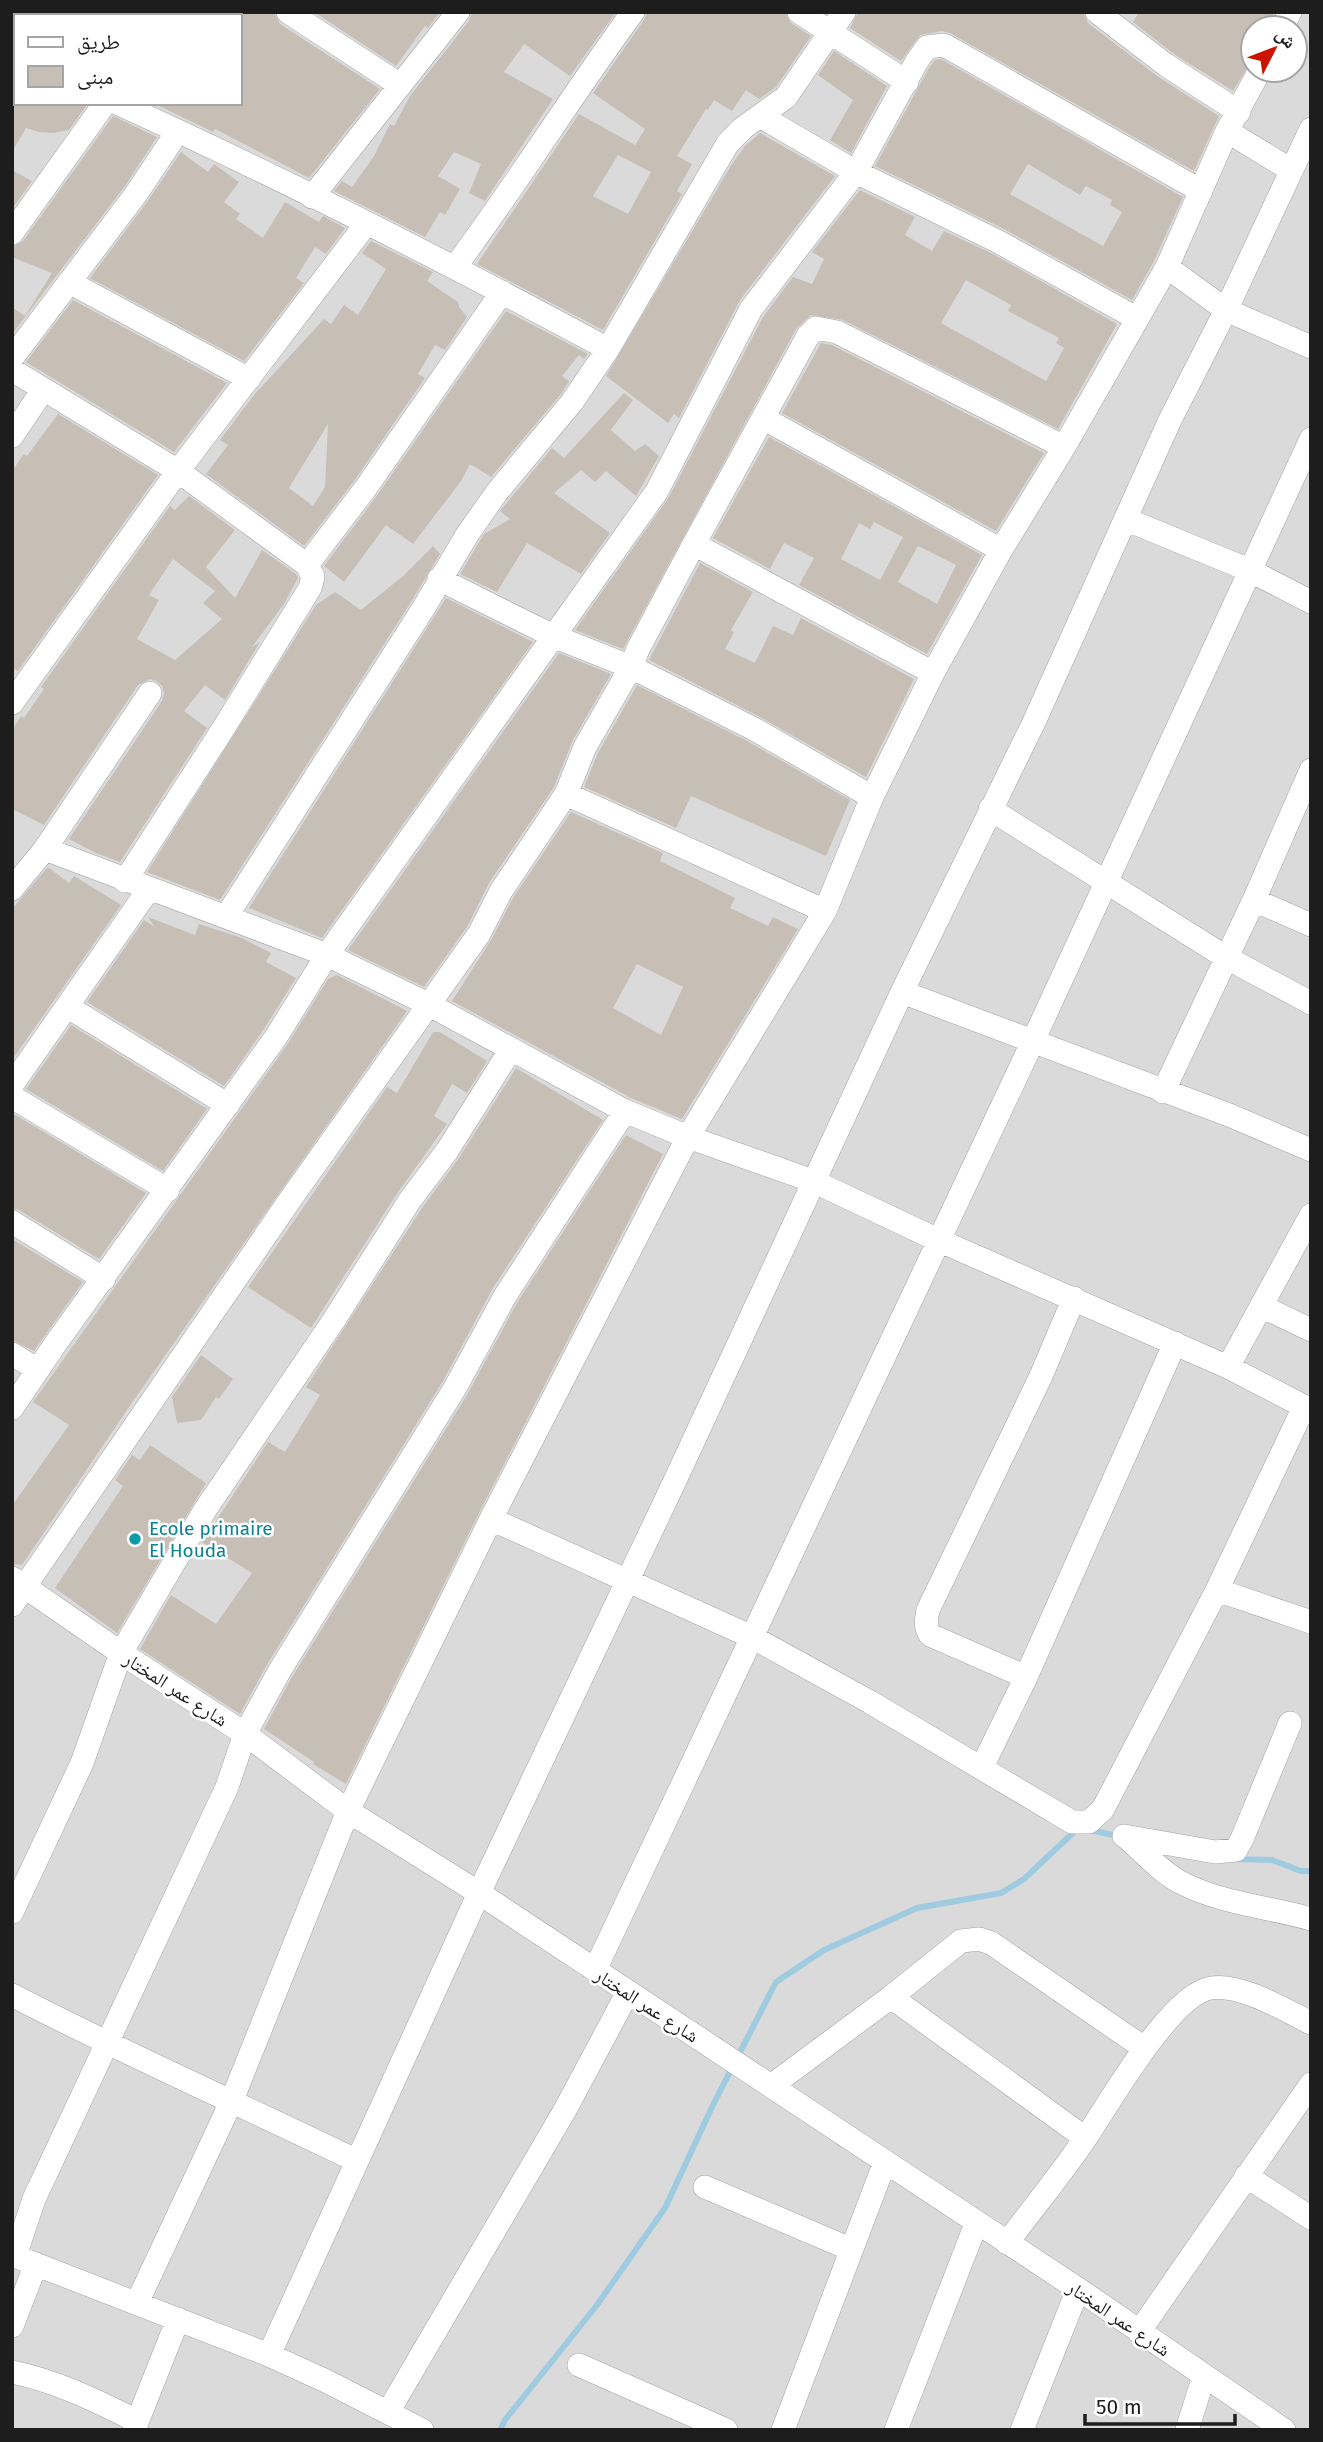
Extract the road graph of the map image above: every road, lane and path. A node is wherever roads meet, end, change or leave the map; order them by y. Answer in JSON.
{"nodes":[{"id":1,"x":288,"y":12,"type":"edge"},
{"id":2,"x":458,"y":12,"type":"edge"},
{"id":3,"x":633,"y":12,"type":"edge"},
{"id":4,"x":799,"y":12,"type":"edge"},
{"id":5,"x":844,"y":12,"type":"edge"},
{"id":6,"x":1097,"y":12,"type":"edge"},
{"id":7,"x":830,"y":34,"type":"junction"},
{"id":8,"x":906,"y":82,"type":"junction"},
{"id":9,"x":1253,"y":84,"type":"edge"},
{"id":10,"x":400,"y":85,"type":"junction"},
{"id":11,"x":104,"y":105,"type":"edge"},
{"id":12,"x":121,"y":105,"type":"edge"},
{"id":13,"x":760,"y":116,"type":"junction"},
{"id":14,"x":1233,"y":122,"type":"junction"},
{"id":15,"x":1311,"y":129,"type":"edge"},
{"id":16,"x":177,"y":131,"type":"junction"},
{"id":17,"x":1291,"y":170,"type":"junction"},
{"id":18,"x":856,"y":172,"type":"junction"},
{"id":19,"x":1201,"y":191,"type":"junction"},
{"id":20,"x":312,"y":197,"type":"junction"},
{"id":21,"x":366,"y":224,"type":"junction"},
{"id":22,"x":12,"y":233,"type":"edge"},
{"id":23,"x":455,"y":267,"type":"junction"},
{"id":24,"x":1167,"y":267,"type":"junction"},
{"id":25,"x":69,"y":282,"type":"junction"},
{"id":26,"x":502,"y":292,"type":"junction"},
{"id":27,"x":1226,"y":310,"type":"junction"},
{"id":28,"x":1136,"y":318,"type":"junction"},
{"id":29,"x":1311,"y":347,"type":"edge"},
{"id":30,"x":608,"y":349,"type":"junction"},
{"id":31,"x":12,"y":358,"type":"edge"},
{"id":32,"x":12,"y":370,"type":"edge"},
{"id":33,"x":248,"y":379,"type":"junction"},
{"id":34,"x":43,"y":390,"type":"junction"},
{"id":35,"x":763,"y":418,"type":"junction"},
{"id":36,"x":12,"y":436,"type":"edge"},
{"id":37,"x":1311,"y":439,"type":"edge"},
{"id":38,"x":1064,"y":447,"type":"junction"},
{"id":39,"x":178,"y":471,"type":"junction"},
{"id":40,"x":1125,"y":519,"type":"junction"},
{"id":41,"x":694,"y":544,"type":"junction"},
{"id":42,"x":1001,"y":550,"type":"junction"},
{"id":43,"x":307,"y":565,"type":"junction"},
{"id":44,"x":1249,"y":570,"type":"junction"},
{"id":45,"x":439,"y":579,"type":"junction"},
{"id":46,"x":1311,"y":601,"type":"edge"},
{"id":47,"x":553,"y":636,"type":"junction"},
{"id":48,"x":631,"y":667,"type":"junction"},
{"id":49,"x":933,"y":673,"type":"junction"},
{"id":50,"x":150,"y":693,"type":"dead end"},
{"id":51,"x":12,"y":703,"type":"edge"},
{"id":52,"x":1311,"y":770,"type":"edge"},
{"id":53,"x":566,"y":794,"type":"junction"},
{"id":54,"x":872,"y":797,"type":"junction"},
{"id":55,"x":990,"y":809,"type":"junction"},
{"id":56,"x":46,"y":849,"type":"junction"},
{"id":57,"x":125,"y":881,"type":"junction"},
{"id":58,"x":1106,"y":883,"type":"junction"},
{"id":59,"x":149,"y":888,"type":"junction"},
{"id":60,"x":12,"y":890,"type":"edge"},
{"id":61,"x":1254,"y":900,"type":"junction"},
{"id":62,"x":825,"y":911,"type":"junction"},
{"id":63,"x":226,"y":917,"type":"junction"},
{"id":64,"x":1311,"y":925,"type":"edge"},
{"id":65,"x":327,"y":955,"type":"junction"},
{"id":66,"x":1227,"y":958,"type":"junction"},
{"id":67,"x":902,"y":992,"type":"junction"},
{"id":68,"x":1311,"y":1003,"type":"edge"},
{"id":69,"x":428,"y":1004,"type":"junction"},
{"id":70,"x":68,"y":1007,"type":"junction"},
{"id":71,"x":1032,"y":1042,"type":"junction"},
{"id":72,"x":510,"y":1049,"type":"junction"},
{"id":73,"x":12,"y":1085,"type":"edge"},
{"id":74,"x":1163,"y":1092,"type":"junction"},
{"id":75,"x":12,"y":1097,"type":"edge"},
{"id":76,"x":228,"y":1105,"type":"junction"},
{"id":77,"x":625,"y":1111,"type":"junction"},
{"id":78,"x":688,"y":1137,"type":"junction"},
{"id":79,"x":1311,"y":1150,"type":"edge"},
{"id":80,"x":813,"y":1181,"type":"junction"},
{"id":81,"x":167,"y":1190,"type":"junction"},
{"id":82,"x":1311,"y":1215,"type":"edge"},
{"id":83,"x":12,"y":1222,"type":"edge"},
{"id":84,"x":938,"y":1240,"type":"junction"},
{"id":85,"x":104,"y":1279,"type":"junction"},
{"id":86,"x":1074,"y":1298,"type":"junction"},
{"id":87,"x":1261,"y":1306,"type":"junction"},
{"id":88,"x":1311,"y":1330,"type":"edge"},
{"id":89,"x":1175,"y":1343,"type":"junction"},
{"id":90,"x":12,"y":1354,"type":"edge"},
{"id":91,"x":1228,"y":1367,"type":"junction"},
{"id":92,"x":38,"y":1370,"type":"junction"},
{"id":93,"x":12,"y":1408,"type":"edge"},
{"id":94,"x":1307,"y":1408,"type":"edge"},
{"id":95,"x":491,"y":1519,"type":"junction"},
{"id":96,"x":628,"y":1580,"type":"junction"},
{"id":97,"x":16,"y":1589,"type":"edge"},
{"id":98,"x":1217,"y":1590,"type":"junction"},
{"id":99,"x":1311,"y":1622,"type":"edge"},
{"id":100,"x":752,"y":1637,"type":"junction"},
{"id":101,"x":121,"y":1654,"type":"junction"},
{"id":102,"x":1026,"y":1677,"type":"junction"},
{"id":103,"x":1290,"y":1723,"type":"dead end"},
{"id":104,"x":245,"y":1734,"type":"junction"},
{"id":105,"x":982,"y":1767,"type":"junction"},
{"id":106,"x":348,"y":1811,"type":"junction"},
{"id":107,"x":1097,"y":1817,"type":"junction"},
{"id":108,"x":1124,"y":1836,"type":"junction"},
{"id":109,"x":479,"y":1893,"type":"junction"},
{"id":110,"x":12,"y":1912,"type":"edge"},
{"id":111,"x":1311,"y":1919,"type":"edge"},
{"id":112,"x":595,"y":1970,"type":"junction"},
{"id":113,"x":628,"y":1992,"type":"junction"},
{"id":114,"x":12,"y":1995,"type":"edge"},
{"id":115,"x":891,"y":1997,"type":"junction"},
{"id":116,"x":1311,"y":2023,"type":"edge"},
{"id":117,"x":107,"y":2045,"type":"junction"},
{"id":118,"x":1144,"y":2048,"type":"junction"},
{"id":119,"x":1311,"y":2084,"type":"edge"},
{"id":120,"x":771,"y":2087,"type":"junction"},
{"id":121,"x":232,"y":2100,"type":"junction"},
{"id":122,"x":1086,"y":2138,"type":"junction"},
{"id":123,"x":357,"y":2161,"type":"junction"},
{"id":124,"x":885,"y":2162,"type":"junction"},
{"id":125,"x":1247,"y":2176,"type":"junction"},
{"id":126,"x":705,"y":2187,"type":"dead end"},
{"id":127,"x":1311,"y":2218,"type":"edge"},
{"id":128,"x":976,"y":2224,"type":"junction"},
{"id":129,"x":1007,"y":2243,"type":"junction"},
{"id":130,"x":850,"y":2249,"type":"junction"},
{"id":131,"x":21,"y":2259,"type":"edge"},
{"id":132,"x":1078,"y":2290,"type":"junction"},
{"id":133,"x":137,"y":2303,"type":"junction"},
{"id":134,"x":178,"y":2319,"type":"junction"},
{"id":135,"x":12,"y":2326,"type":"edge"},
{"id":136,"x":1139,"y":2332,"type":"junction"},
{"id":137,"x":269,"y":2355,"type":"junction"},
{"id":138,"x":579,"y":2365,"type":"dead end"},
{"id":139,"x":12,"y":2372,"type":"edge"},
{"id":140,"x":1205,"y":2376,"type":"junction"},
{"id":141,"x":388,"y":2412,"type":"junction"},
{"id":142,"x":135,"y":2425,"type":"edge"},
{"id":143,"x":422,"y":2430,"type":"edge"},
{"id":144,"x":726,"y":2430,"type":"edge"},
{"id":145,"x":783,"y":2430,"type":"edge"},
{"id":146,"x":895,"y":2430,"type":"edge"},
{"id":147,"x":1022,"y":2430,"type":"edge"},
{"id":148,"x":1187,"y":2430,"type":"edge"},
{"id":149,"x":1284,"y":2430,"type":"edge"}],
"edges":[{"from":1,"to":10,"type":"street"},
{"from":2,"to":10,"type":"street"},
{"from":3,"to":23,"type":"street"},
{"from":4,"to":7,"type":"street"},
{"from":5,"to":7,"type":"street"},
{"from":6,"to":14,"type":"street"},
{"from":7,"to":8,"type":"street"},
{"from":7,"to":13,"type":"street"},
{"from":8,"to":18,"type":"street"},
{"from":8,"to":19,"type":"street"},
{"from":9,"to":14,"type":"street"},
{"from":10,"to":20,"type":"street"},
{"from":11,"to":22,"type":"street"},
{"from":12,"to":16,"type":"street"},
{"from":13,"to":18,"type":"street"},
{"from":13,"to":30,"type":"street"},
{"from":14,"to":17,"type":"street"},
{"from":14,"to":19,"type":"street"},
{"from":15,"to":17,"type":"street"},
{"from":16,"to":20,"type":"street"},
{"from":16,"to":25,"type":"street"},
{"from":17,"to":27,"type":"street"},
{"from":18,"to":28,"type":"street"},
{"from":18,"to":47,"type":"street"},
{"from":19,"to":24,"type":"street"},
{"from":20,"to":21,"type":"street"},
{"from":21,"to":23,"type":"street"},
{"from":21,"to":33,"type":"street"},
{"from":23,"to":26,"type":"street"},
{"from":24,"to":27,"type":"street"},
{"from":24,"to":28,"type":"street"},
{"from":25,"to":31,"type":"street"},
{"from":25,"to":33,"type":"street"},
{"from":26,"to":30,"type":"street"},
{"from":26,"to":43,"type":"street"},
{"from":27,"to":29,"type":"street"},
{"from":27,"to":40,"type":"street"},
{"from":28,"to":38,"type":"street"},
{"from":30,"to":45,"type":"street"},
{"from":32,"to":34,"type":"street"},
{"from":33,"to":39,"type":"street"},
{"from":34,"to":36,"type":"street"},
{"from":34,"to":39,"type":"street"},
{"from":35,"to":38,"type":"street"},
{"from":35,"to":41,"type":"street"},
{"from":35,"to":42,"type":"street"},
{"from":37,"to":44,"type":"street"},
{"from":38,"to":42,"type":"street"},
{"from":39,"to":43,"type":"street"},
{"from":39,"to":51,"type":"street"},
{"from":40,"to":44,"type":"street"},
{"from":40,"to":55,"type":"street"},
{"from":41,"to":48,"type":"street"},
{"from":41,"to":49,"type":"street"},
{"from":42,"to":49,"type":"street"},
{"from":43,"to":57,"type":"street"},
{"from":44,"to":46,"type":"street"},
{"from":44,"to":58,"type":"street"},
{"from":45,"to":47,"type":"street"},
{"from":45,"to":63,"type":"street"},
{"from":47,"to":48,"type":"street"},
{"from":47,"to":65,"type":"street"},
{"from":48,"to":53,"type":"street"},
{"from":48,"to":54,"type":"street"},
{"from":49,"to":54,"type":"street"},
{"from":50,"to":56,"type":"street"},
{"from":52,"to":61,"type":"street"},
{"from":53,"to":62,"type":"street"},
{"from":53,"to":69,"type":"street"},
{"from":54,"to":62,"type":"street"},
{"from":55,"to":58,"type":"street"},
{"from":55,"to":67,"type":"street"},
{"from":56,"to":57,"type":"street"},
{"from":56,"to":60,"type":"street"},
{"from":57,"to":59,"type":"street"},
{"from":58,"to":66,"type":"street"},
{"from":58,"to":71,"type":"street"},
{"from":59,"to":63,"type":"street"},
{"from":59,"to":70,"type":"street"},
{"from":61,"to":64,"type":"street"},
{"from":61,"to":66,"type":"street"},
{"from":62,"to":78,"type":"street"},
{"from":63,"to":65,"type":"street"},
{"from":65,"to":69,"type":"street"},
{"from":65,"to":76,"type":"street"},
{"from":66,"to":68,"type":"street"},
{"from":66,"to":74,"type":"street"},
{"from":67,"to":71,"type":"street"},
{"from":67,"to":80,"type":"street"},
{"from":69,"to":72,"type":"street"},
{"from":69,"to":97,"type":"street"},
{"from":70,"to":73,"type":"street"},
{"from":70,"to":76,"type":"street"},
{"from":71,"to":74,"type":"street"},
{"from":71,"to":84,"type":"street"},
{"from":72,"to":77,"type":"street"},
{"from":72,"to":101,"type":"street"},
{"from":74,"to":79,"type":"street"},
{"from":75,"to":81,"type":"street"},
{"from":76,"to":81,"type":"street"},
{"from":77,"to":78,"type":"street"},
{"from":77,"to":104,"type":"street"},
{"from":78,"to":80,"type":"street"},
{"from":78,"to":95,"type":"street"},
{"from":80,"to":84,"type":"street"},
{"from":80,"to":96,"type":"street"},
{"from":81,"to":85,"type":"street"},
{"from":82,"to":87,"type":"street"},
{"from":83,"to":85,"type":"street"},
{"from":84,"to":86,"type":"street"},
{"from":84,"to":100,"type":"street"},
{"from":85,"to":92,"type":"street"},
{"from":86,"to":89,"type":"street"},
{"from":86,"to":102,"type":"street"},
{"from":87,"to":88,"type":"street"},
{"from":87,"to":91,"type":"street"},
{"from":89,"to":91,"type":"street"},
{"from":89,"to":102,"type":"street"},
{"from":90,"to":92,"type":"street"},
{"from":91,"to":94,"type":"street"},
{"from":92,"to":93,"type":"street"},
{"from":94,"to":98,"type":"street"},
{"from":95,"to":96,"type":"street"},
{"from":95,"to":106,"type":"street"},
{"from":96,"to":100,"type":"street"},
{"from":96,"to":109,"type":"street"},
{"from":97,"to":101,"type":"street","name":"شارع عمر المختار"},
{"from":98,"to":99,"type":"street"},
{"from":98,"to":107,"type":"street"},
{"from":100,"to":105,"type":"street"},
{"from":100,"to":112,"type":"street"},
{"from":101,"to":104,"type":"street","name":"شارع عمر المختار"},
{"from":101,"to":110,"type":"street"},
{"from":102,"to":105,"type":"street"},
{"from":103,"to":108,"type":"street"},
{"from":104,"to":106,"type":"street","name":"شارع عمر المختار"},
{"from":104,"to":117,"type":"street"},
{"from":105,"to":107,"type":"street"},
{"from":106,"to":109,"type":"street","name":"شارع عمر المختار"},
{"from":106,"to":121,"type":"street"},
{"from":107,"to":108,"type":"street"},
{"from":108,"to":111,"type":"street"},
{"from":109,"to":112,"type":"street","name":"شارع عمر المختار"},
{"from":109,"to":123,"type":"street"},
{"from":112,"to":113,"type":"street","name":"شارع عمر المختار"},
{"from":113,"to":120,"type":"street","name":"شارع عمر المختار"},
{"from":113,"to":141,"type":"street"},
{"from":114,"to":117,"type":"street"},
{"from":115,"to":118,"type":"street"},
{"from":115,"to":120,"type":"street"},
{"from":115,"to":122,"type":"street"},
{"from":116,"to":118,"type":"street"},
{"from":117,"to":121,"type":"street"},
{"from":117,"to":131,"type":"street"},
{"from":118,"to":122,"type":"street"},
{"from":119,"to":125,"type":"street"},
{"from":120,"to":124,"type":"street","name":"شارع عمر المختار"},
{"from":121,"to":123,"type":"street"},
{"from":121,"to":133,"type":"street"},
{"from":122,"to":129,"type":"street"},
{"from":123,"to":137,"type":"street"},
{"from":124,"to":128,"type":"street","name":"شارع عمر المختار"},
{"from":124,"to":130,"type":"street"},
{"from":125,"to":127,"type":"street"},
{"from":125,"to":136,"type":"street"},
{"from":126,"to":130,"type":"street"},
{"from":128,"to":129,"type":"street","name":"شارع عمر المختار"},
{"from":128,"to":146,"type":"street"},
{"from":129,"to":132,"type":"street","name":"شارع عمر المختار"},
{"from":130,"to":145,"type":"street"},
{"from":131,"to":133,"type":"street"},
{"from":131,"to":135,"type":"street"},
{"from":132,"to":136,"type":"street","name":"شارع عمر المختار"},
{"from":132,"to":147,"type":"street"},
{"from":133,"to":134,"type":"street"},
{"from":134,"to":137,"type":"street"},
{"from":134,"to":142,"type":"street"},
{"from":136,"to":140,"type":"street","name":"شارع عمر المختار"},
{"from":137,"to":141,"type":"street"},
{"from":138,"to":144,"type":"street"},
{"from":139,"to":142,"type":"street"},
{"from":140,"to":148,"type":"street"},
{"from":140,"to":149,"type":"street","name":"شارع عمر المختار"},
{"from":141,"to":143,"type":"street"}]}
